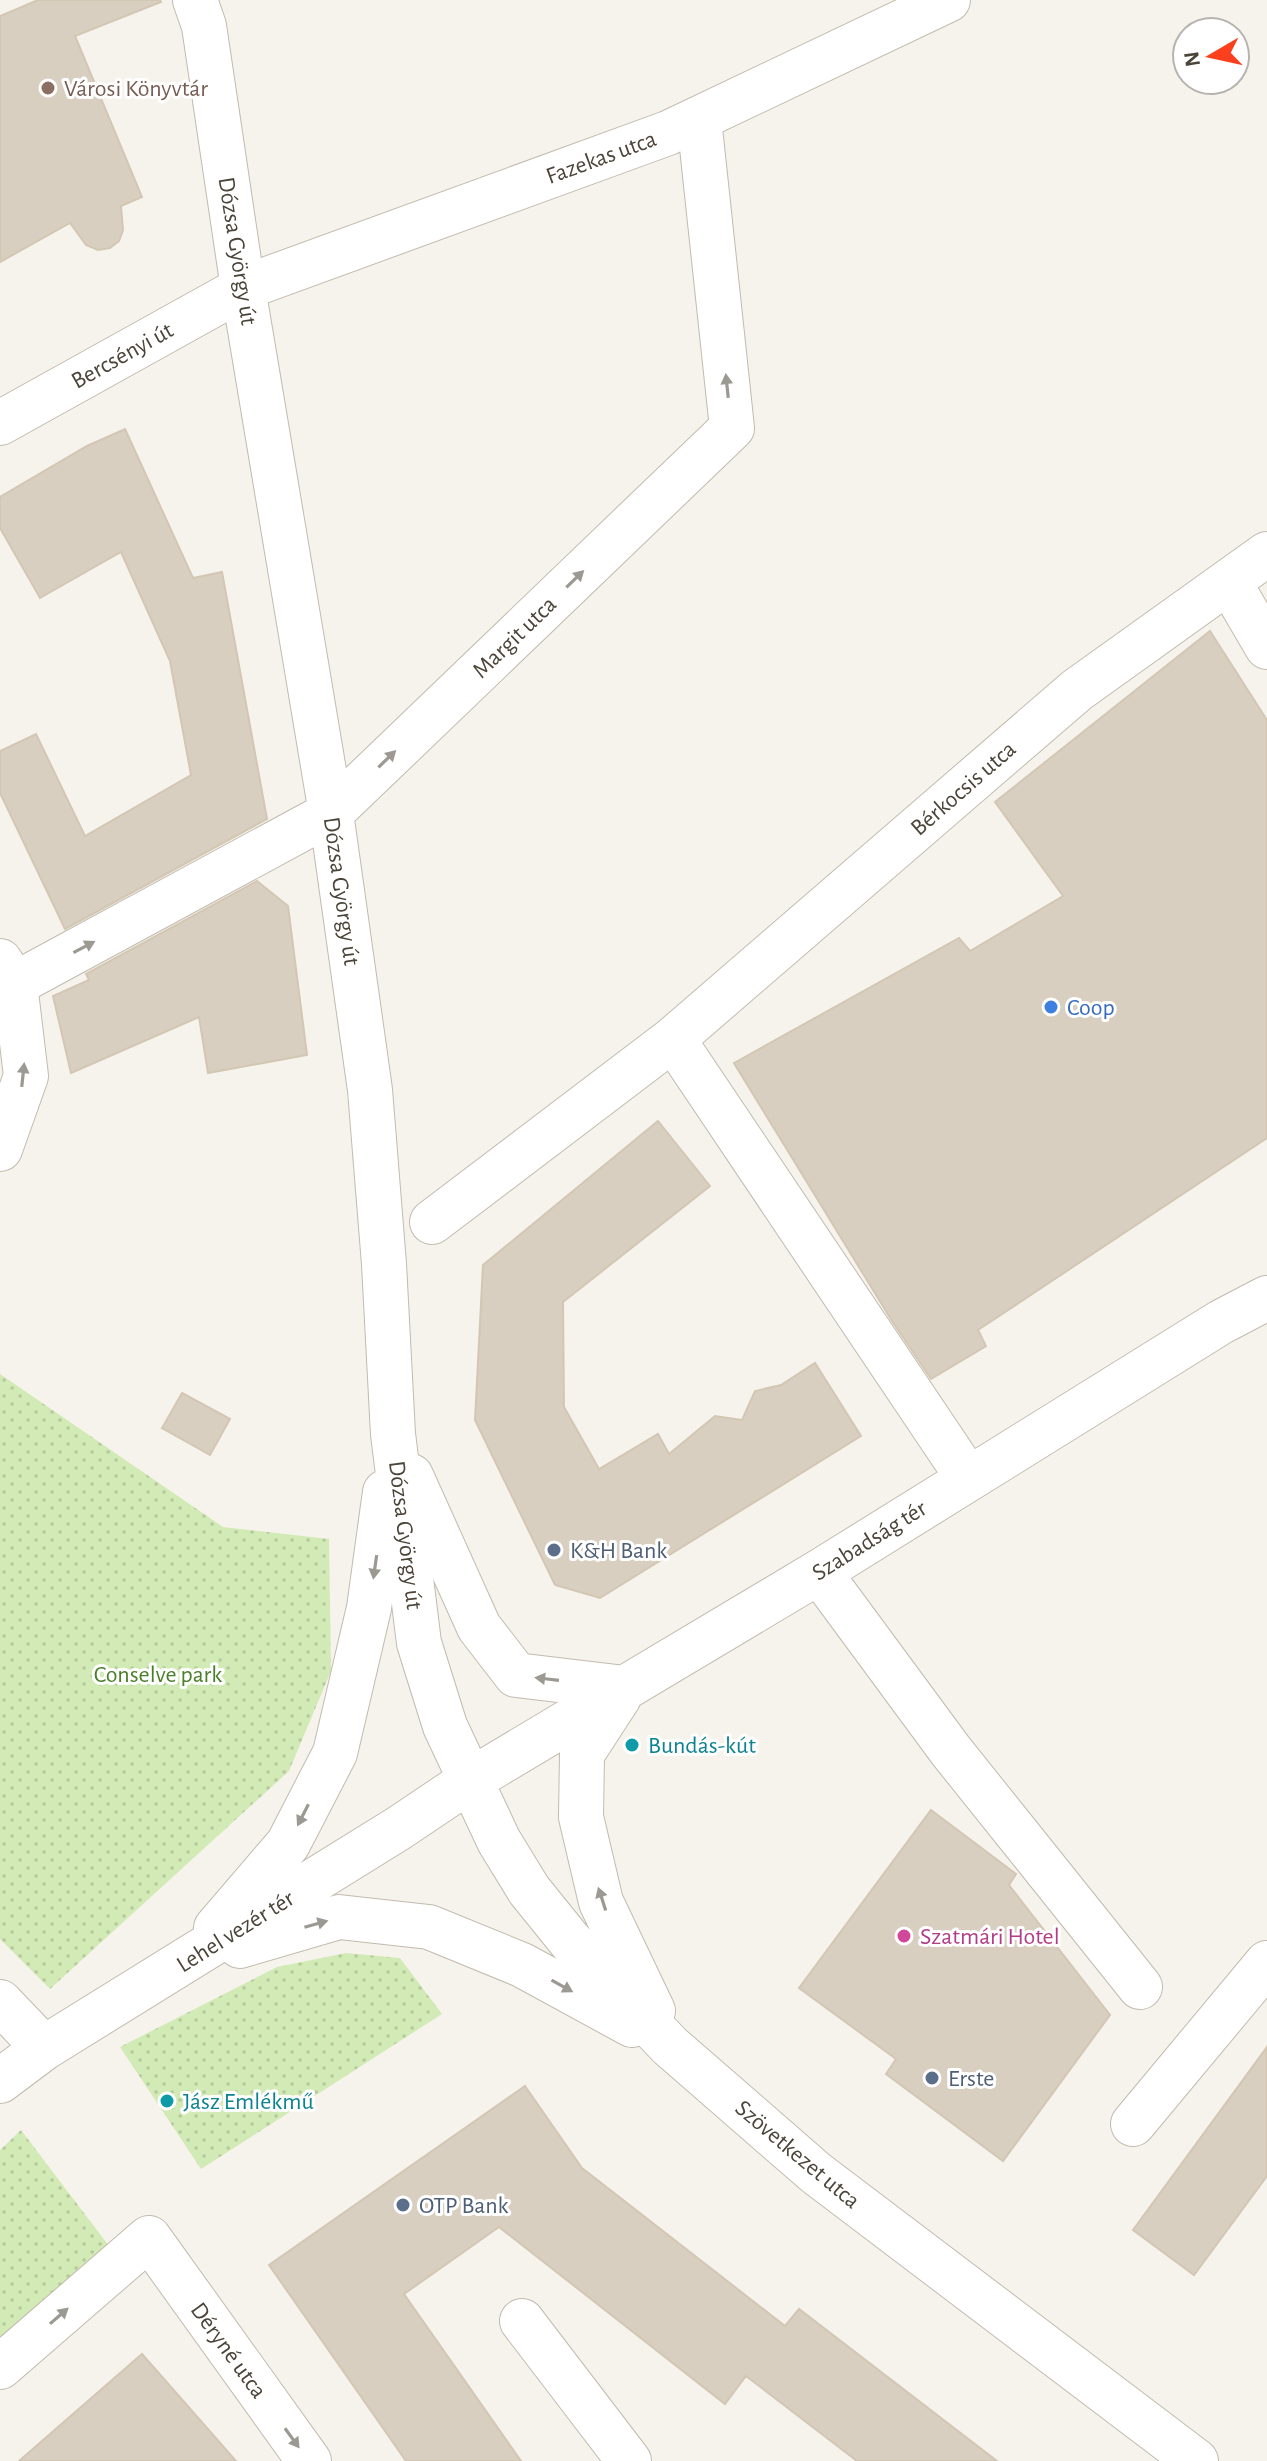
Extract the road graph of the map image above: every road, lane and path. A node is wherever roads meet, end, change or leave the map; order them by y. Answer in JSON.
{"nodes":[{"id":1,"x":195,"y":0,"type":"edge"},
{"id":2,"x":948,"y":0,"type":"edge"},
{"id":3,"x":699,"y":119,"type":"junction"},
{"id":4,"x":243,"y":288,"type":"junction"},
{"id":5,"x":0,"y":423,"type":"edge"},
{"id":6,"x":1267,"y":554,"type":"edge"},
{"id":7,"x":1229,"y":582,"type":"junction"},
{"id":8,"x":1267,"y":647,"type":"edge"},
{"id":9,"x":331,"y":813,"type":"junction"},
{"id":10,"x":7,"y":972,"type":"edge"},
{"id":11,"x":673,"y":1039,"type":"junction"},
{"id":12,"x":0,"y":1149,"type":"edge"},
{"id":13,"x":432,"y":1222,"type":"dead end"},
{"id":14,"x":1267,"y":1298,"type":"edge"},
{"id":15,"x":393,"y":1434,"type":"junction"},
{"id":16,"x":968,"y":1478,"type":"junction"},
{"id":17,"x":819,"y":1572,"type":"junction"},
{"id":18,"x":625,"y":1688,"type":"junction"},
{"id":19,"x":469,"y":1781,"type":"junction"},
{"id":20,"x":188,"y":1961,"type":"junction"},
{"id":21,"x":1267,"y":1963,"type":"edge"},
{"id":22,"x":1140,"y":1987,"type":"dead end"},
{"id":23,"x":0,"y":2002,"type":"edge"},
{"id":24,"x":670,"y":2046,"type":"junction"},
{"id":25,"x":44,"y":2048,"type":"junction"},
{"id":26,"x":0,"y":2081,"type":"edge"},
{"id":27,"x":1133,"y":2124,"type":"dead end"},
{"id":28,"x":522,"y":2321,"type":"dead end"},
{"id":29,"x":0,"y":2367,"type":"edge"},
{"id":30,"x":309,"y":2461,"type":"edge"},
{"id":31,"x":629,"y":2461,"type":"edge"},
{"id":32,"x":1196,"y":2461,"type":"edge"}],
"edges":[{"from":1,"to":4,"type":"street","name":"Dózsa György út"},
{"from":2,"to":3,"type":"street","name":"Fazekas utca"},
{"from":3,"to":4,"type":"street","name":"Fazekas utca"},
{"from":9,"to":3,"type":"street","name":"Margit utca","one_way":true},
{"from":4,"to":5,"type":"street","name":"Bercsényi út"},
{"from":4,"to":9,"type":"street","name":"Dózsa György út"},
{"from":6,"to":7,"type":"street","name":"Bérkocsis utca"},
{"from":7,"to":8,"type":"street"},
{"from":7,"to":11,"type":"street","name":"Bérkocsis utca"},
{"from":10,"to":9,"type":"street","name":"Margit utca","one_way":true},
{"from":9,"to":15,"type":"street","name":"Dózsa György út"},
{"from":12,"to":10,"type":"street","one_way":true},
{"from":11,"to":13,"type":"street","name":"Bérkocsis utca"},
{"from":11,"to":16,"type":"street"},
{"from":14,"to":16,"type":"street","name":"Szabadság tér"},
{"from":18,"to":15,"type":"street","one_way":true},
{"from":15,"to":19,"type":"street","name":"Dózsa György út"},
{"from":15,"to":20,"type":"street","one_way":true},
{"from":16,"to":17,"type":"street","name":"Szabadság tér"},
{"from":17,"to":18,"type":"street","name":"Szabadság tér"},
{"from":17,"to":22,"type":"street"},
{"from":18,"to":19,"type":"street","name":"Szabadság tér"},
{"from":24,"to":18,"type":"street","one_way":true},
{"from":19,"to":20,"type":"street","name":"Lehel vezér tér"},
{"from":19,"to":24,"type":"street","name":"Szövetkezet utca"},
{"from":20,"to":24,"type":"street","one_way":true},
{"from":20,"to":25,"type":"street","name":"Lehel vezér tér"},
{"from":21,"to":27,"type":"street"},
{"from":23,"to":25,"type":"street"},
{"from":24,"to":32,"type":"street","name":"Szövetkezet utca"},
{"from":25,"to":26,"type":"street","name":"Lehel vezér tér"},
{"from":28,"to":31,"type":"street"},
{"from":29,"to":30,"type":"street","name":"Déryné utca","one_way":true}]}
